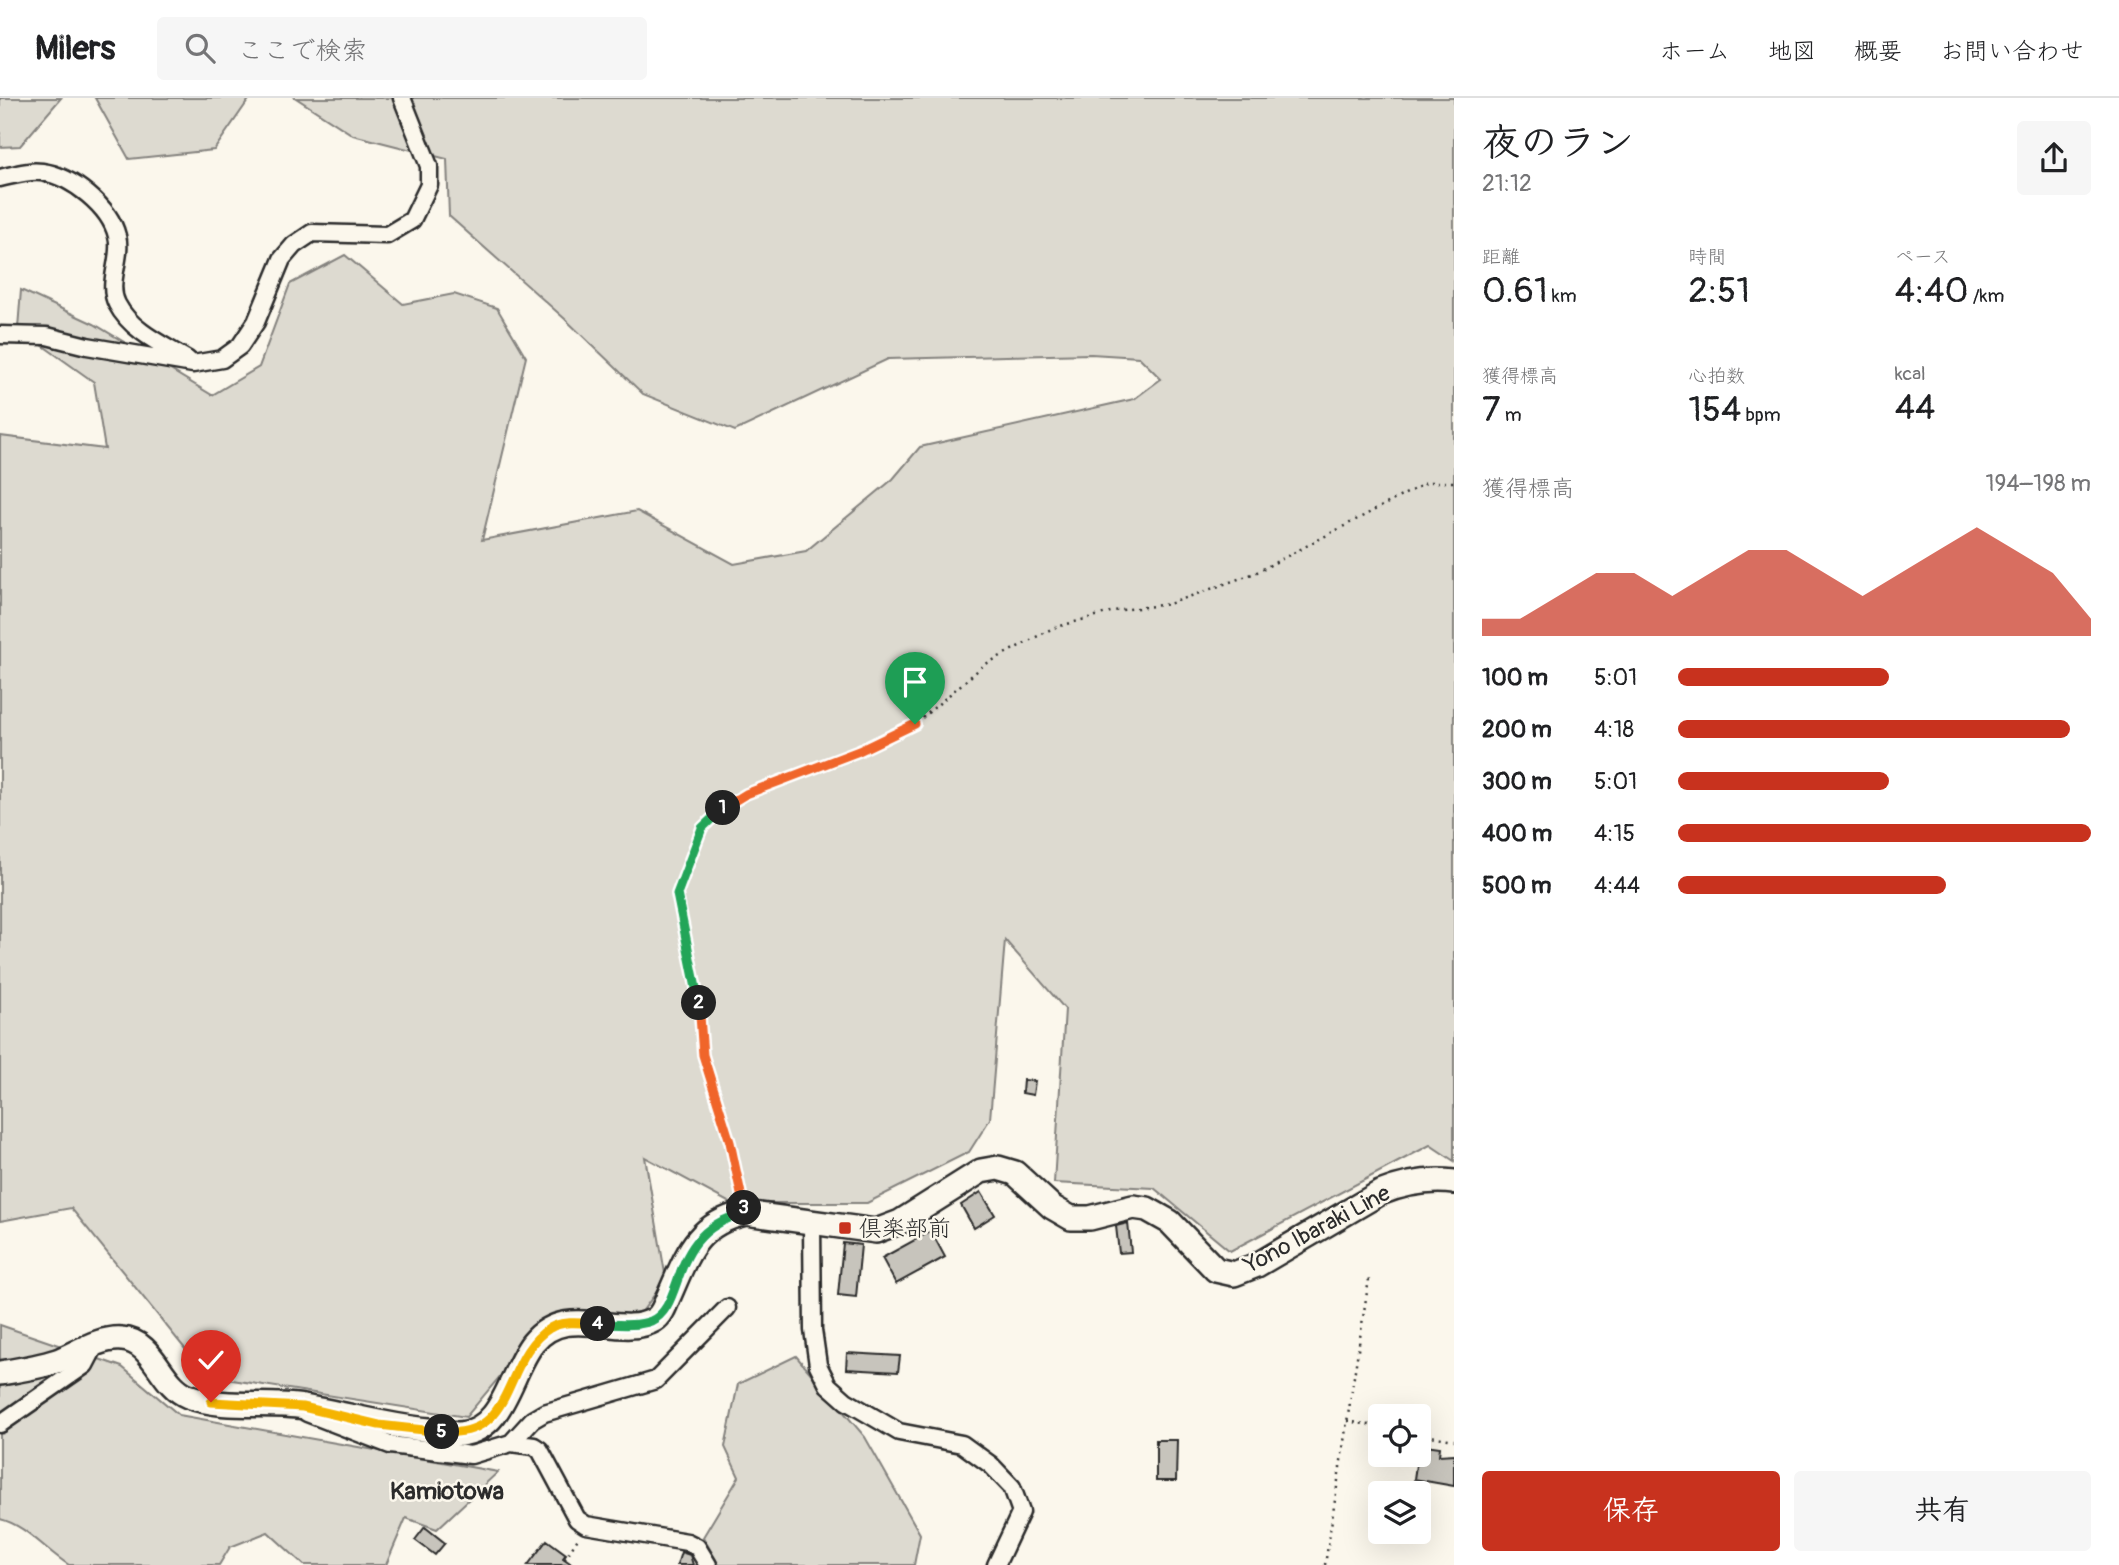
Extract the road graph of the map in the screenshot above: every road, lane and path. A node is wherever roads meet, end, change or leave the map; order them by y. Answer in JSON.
{"nodes":[{"id":1,"x":402,"y":98,"type":"edge"},
{"id":2,"x":0,"y":178,"type":"edge"},
{"id":3,"x":0,"y":335,"type":"edge"},
{"id":4,"x":192,"y":364,"type":"junction"},
{"id":5,"x":1454,"y":482,"type":"edge"},
{"id":6,"x":1454,"y":1185,"type":"edge"},
{"id":7,"x":745,"y":1213,"type":"junction"},
{"id":8,"x":812,"y":1224,"type":"junction"},
{"id":9,"x":1369,"y":1279,"type":"dead end"},
{"id":10,"x":727,"y":1308,"type":"dead end"},
{"id":11,"x":96,"y":1344,"type":"junction"},
{"id":12,"x":0,"y":1373,"type":"edge"},
{"id":13,"x":303,"y":1407,"type":"junction"},
{"id":14,"x":1347,"y":1421,"type":"junction"},
{"id":15,"x":0,"y":1424,"type":"edge"},
{"id":16,"x":1368,"y":1425,"type":"edge"},
{"id":17,"x":1431,"y":1436,"type":"edge"},
{"id":18,"x":1454,"y":1440,"type":"edge"},
{"id":19,"x":511,"y":1443,"type":"junction"},
{"id":20,"x":586,"y":1525,"type":"junction"},
{"id":21,"x":561,"y":1565,"type":"edge"},
{"id":22,"x":708,"y":1565,"type":"edge"},
{"id":23,"x":996,"y":1565,"type":"edge"},
{"id":24,"x":1325,"y":1565,"type":"edge"}],
"edges":[{"from":1,"to":4,"type":"street"},
{"from":2,"to":4,"type":"street"},
{"from":3,"to":4,"type":"street"},
{"from":5,"to":7,"type":"path"},
{"from":6,"to":8,"type":"main road","name":"Yono Ibaraki Line"},
{"from":7,"to":8,"type":"main road","name":"Yono Ibaraki Line"},
{"from":7,"to":13,"type":"main road"},
{"from":8,"to":23,"type":"street"},
{"from":9,"to":14,"type":"path"},
{"from":10,"to":19,"type":"street"},
{"from":11,"to":12,"type":"main road"},
{"from":11,"to":13,"type":"main road"},
{"from":11,"to":15,"type":"street"},
{"from":13,"to":19,"type":"street"},
{"from":14,"to":16,"type":"path"},
{"from":14,"to":24,"type":"path"},
{"from":17,"to":18,"type":"path"},
{"from":19,"to":20,"type":"street"},
{"from":20,"to":21,"type":"path"},
{"from":20,"to":22,"type":"street"}]}
